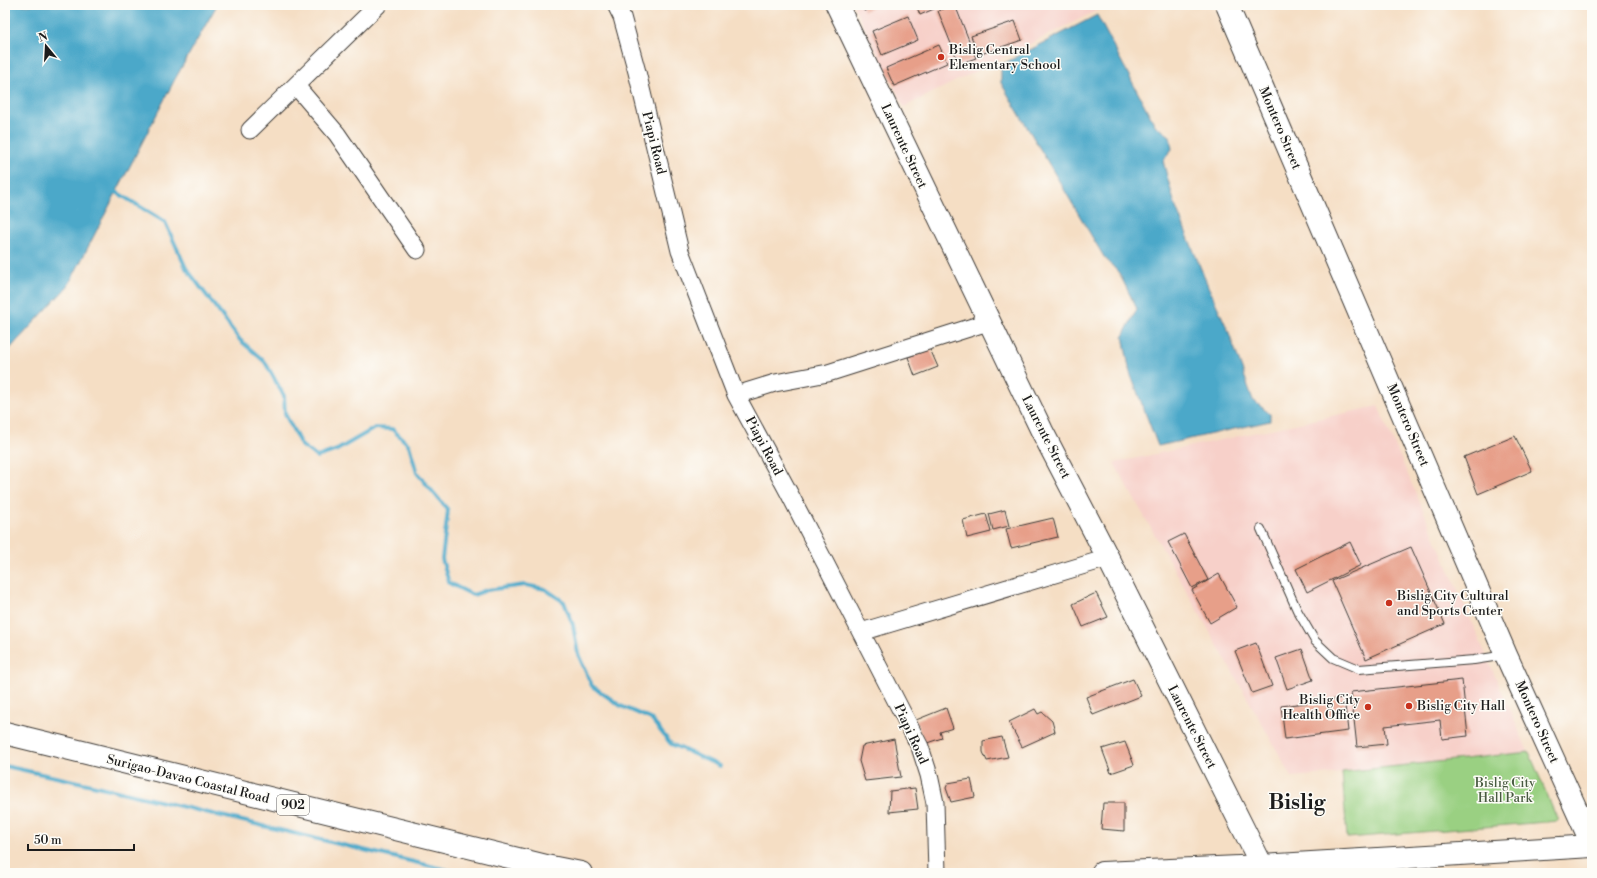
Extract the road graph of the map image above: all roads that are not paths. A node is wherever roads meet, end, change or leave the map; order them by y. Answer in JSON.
{"nodes":[{"id":1,"x":378,"y":5,"type":"edge"},
{"id":2,"x":616,"y":5,"type":"edge"},
{"id":3,"x":837,"y":5,"type":"edge"},
{"id":4,"x":1227,"y":5,"type":"edge"},
{"id":5,"x":296,"y":86,"type":"junction"},
{"id":6,"x":250,"y":130,"type":"dead end"},
{"id":7,"x":417,"y":250,"type":"dead end"},
{"id":8,"x":988,"y":322,"type":"junction"},
{"id":9,"x":736,"y":395,"type":"junction"},
{"id":10,"x":1261,"y":529,"type":"dead end"},
{"id":11,"x":1108,"y":558,"type":"junction"},
{"id":12,"x":861,"y":632,"type":"junction"},
{"id":13,"x":1506,"y":655,"type":"junction"},
{"id":14,"x":5,"y":733,"type":"edge"},
{"id":15,"x":1592,"y":845,"type":"edge"},
{"id":16,"x":1262,"y":866,"type":"junction"},
{"id":17,"x":1342,"y":867,"type":"edge"},
{"id":18,"x":581,"y":873,"type":"edge"},
{"id":19,"x":936,"y":873,"type":"edge"},
{"id":20,"x":1102,"y":873,"type":"edge"}],
"edges":[{"from":1,"to":5,"type":"street"},
{"from":2,"to":9,"type":"street","name":"Piapi Road"},
{"from":3,"to":8,"type":"main road","name":"Laurente Street"},
{"from":4,"to":13,"type":"main road","name":"Montero Street"},
{"from":5,"to":6,"type":"street"},
{"from":5,"to":7,"type":"street"},
{"from":8,"to":9,"type":"street"},
{"from":8,"to":11,"type":"main road","name":"Laurente Street"},
{"from":9,"to":12,"type":"street","name":"Piapi Road"},
{"from":10,"to":13,"type":"lane"},
{"from":11,"to":12,"type":"street"},
{"from":11,"to":16,"type":"main road","name":"Laurente Street"},
{"from":12,"to":19,"type":"street","name":"Piapi Road"},
{"from":13,"to":15,"type":"main road","name":"Montero Street"},
{"from":14,"to":18,"type":"main road","name":"Surigao-Davao Coastal Road","number":"902"},
{"from":15,"to":17,"type":"main road"},
{"from":16,"to":17,"type":"main road"},
{"from":16,"to":20,"type":"main road"}]}
